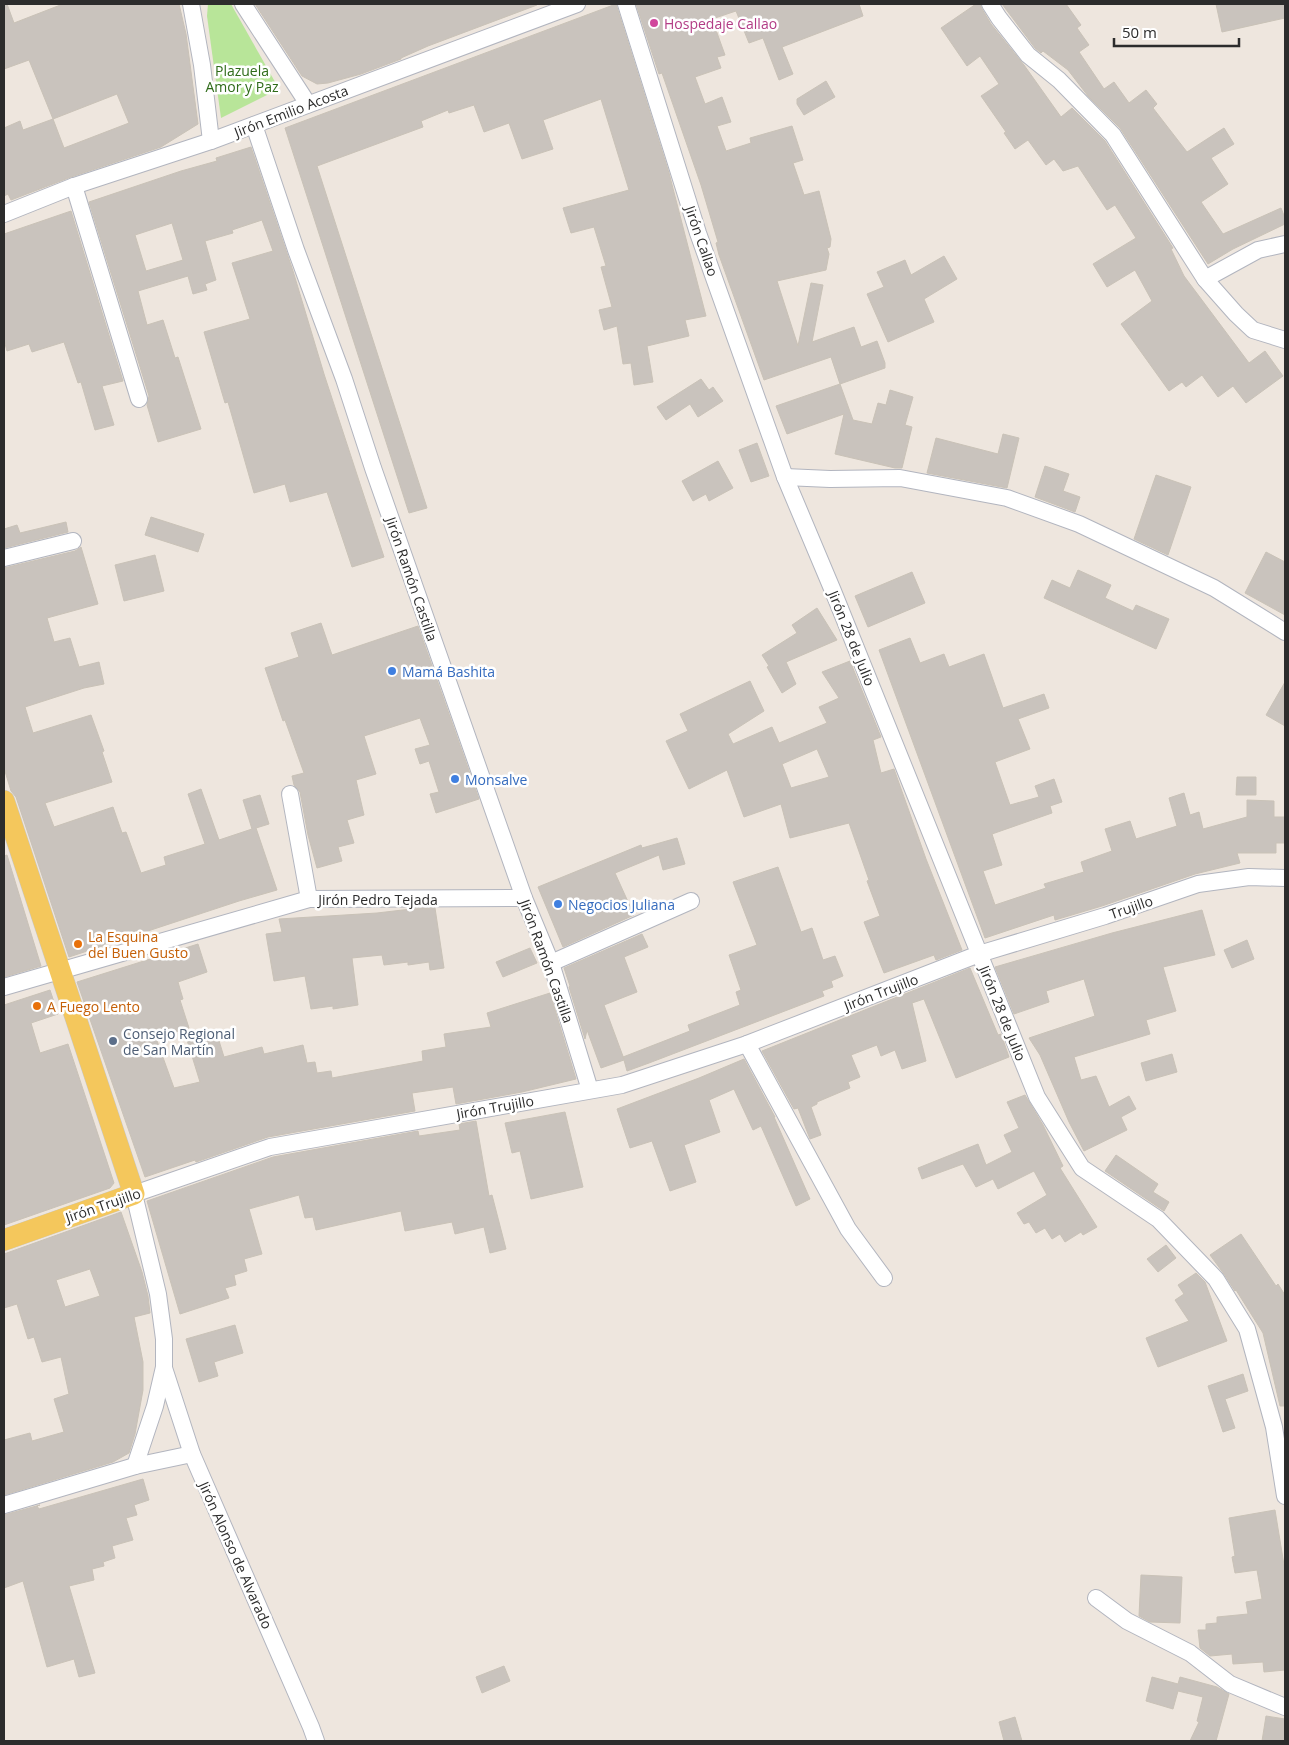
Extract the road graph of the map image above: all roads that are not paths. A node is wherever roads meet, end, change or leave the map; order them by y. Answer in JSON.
{"nodes":[{"id":1,"x":191,"y":4,"type":"edge"},
{"id":2,"x":244,"y":4,"type":"edge"},
{"id":3,"x":577,"y":4,"type":"edge"},
{"id":4,"x":626,"y":4,"type":"edge"},
{"id":5,"x":990,"y":4,"type":"edge"},
{"id":6,"x":308,"y":104,"type":"junction"},
{"id":7,"x":254,"y":125,"type":"junction"},
{"id":8,"x":211,"y":141,"type":"junction"},
{"id":9,"x":74,"y":186,"type":"junction"},
{"id":10,"x":4,"y":214,"type":"edge"},
{"id":11,"x":1285,"y":244,"type":"edge"},
{"id":12,"x":1205,"y":279,"type":"junction"},
{"id":13,"x":1285,"y":340,"type":"edge"},
{"id":14,"x":139,"y":399,"type":"dead end"},
{"id":15,"x":785,"y":477,"type":"junction"},
{"id":16,"x":73,"y":541,"type":"dead end"},
{"id":17,"x":4,"y":558,"type":"edge"},
{"id":18,"x":1285,"y":632,"type":"edge"},
{"id":19,"x":290,"y":794,"type":"dead end"},
{"id":20,"x":4,"y":801,"type":"edge"},
{"id":21,"x":1285,"y":878,"type":"edge"},
{"id":22,"x":524,"y":898,"type":"junction"},
{"id":23,"x":310,"y":899,"type":"junction"},
{"id":24,"x":691,"y":901,"type":"dead end"},
{"id":25,"x":979,"y":954,"type":"junction"},
{"id":26,"x":550,"y":963,"type":"junction"},
{"id":27,"x":59,"y":970,"type":"junction"},
{"id":28,"x":4,"y":987,"type":"edge"},
{"id":29,"x":747,"y":1044,"type":"junction"},
{"id":30,"x":590,"y":1090,"type":"junction"},
{"id":31,"x":134,"y":1194,"type":"junction"},
{"id":32,"x":4,"y":1240,"type":"edge"},
{"id":33,"x":884,"y":1278,"type":"dead end"},
{"id":34,"x":164,"y":1367,"type":"junction"},
{"id":35,"x":192,"y":1454,"type":"junction"},
{"id":36,"x":135,"y":1466,"type":"junction"},
{"id":37,"x":1285,"y":1496,"type":"edge"},
{"id":38,"x":4,"y":1505,"type":"edge"},
{"id":39,"x":1096,"y":1598,"type":"dead end"},
{"id":40,"x":1285,"y":1707,"type":"edge"},
{"id":41,"x":316,"y":1741,"type":"edge"}],
"edges":[{"from":1,"to":8,"type":"street"},
{"from":2,"to":6,"type":"street"},
{"from":3,"to":6,"type":"street","name":"Jirón Emilio Acosta"},
{"from":4,"to":15,"type":"street","name":"Jirón Callao"},
{"from":5,"to":12,"type":"street"},
{"from":6,"to":7,"type":"street","name":"Jirón Emilio Acosta"},
{"from":7,"to":8,"type":"street","name":"Jirón Emilio Acosta"},
{"from":7,"to":22,"type":"street","name":"Jirón Ramón Castilla"},
{"from":8,"to":9,"type":"street","name":"Jirón Emilio Acosta"},
{"from":9,"to":10,"type":"street","name":"Jirón Emilio Acosta"},
{"from":9,"to":14,"type":"street"},
{"from":11,"to":12,"type":"street"},
{"from":12,"to":13,"type":"street"},
{"from":15,"to":18,"type":"street"},
{"from":15,"to":25,"type":"street","name":"Jirón 28 de Julio"},
{"from":16,"to":17,"type":"street"},
{"from":19,"to":23,"type":"street"},
{"from":20,"to":27,"type":"main road","name":"Jirón Alonso de Alvarado"},
{"from":21,"to":25,"type":"street","name":"Trujillo"},
{"from":22,"to":23,"type":"street","name":"Jirón Pedro Tejada"},
{"from":22,"to":26,"type":"street","name":"Jirón Ramón Castilla"},
{"from":23,"to":27,"type":"street","name":"Jirón Pedro Tejada"},
{"from":24,"to":26,"type":"street"},
{"from":25,"to":29,"type":"street","name":"Jirón Trujillo"},
{"from":25,"to":37,"type":"street","name":"Jirón 28 de Julio"},
{"from":26,"to":30,"type":"street","name":"Jirón Ramón Castilla"},
{"from":27,"to":28,"type":"street","name":"Jirón Pedro Tejada"},
{"from":27,"to":31,"type":"main road","name":"Jirón Alonso de Alvarado"},
{"from":29,"to":30,"type":"street","name":"Jirón Trujillo"},
{"from":29,"to":33,"type":"street"},
{"from":30,"to":31,"type":"street","name":"Jirón Trujillo"},
{"from":31,"to":32,"type":"main road","name":"Jirón Trujillo"},
{"from":31,"to":34,"type":"street","name":"Jirón Alonso de Alvarado"},
{"from":34,"to":35,"type":"street","name":"Jirón Alonso de Alvarado"},
{"from":34,"to":36,"type":"street","name":"Jirón Alonso de Alvarado"},
{"from":35,"to":36,"type":"street"},
{"from":35,"to":41,"type":"street","name":"Jirón Alonso de Alvarado"},
{"from":36,"to":38,"type":"street"},
{"from":39,"to":40,"type":"street"}]}
